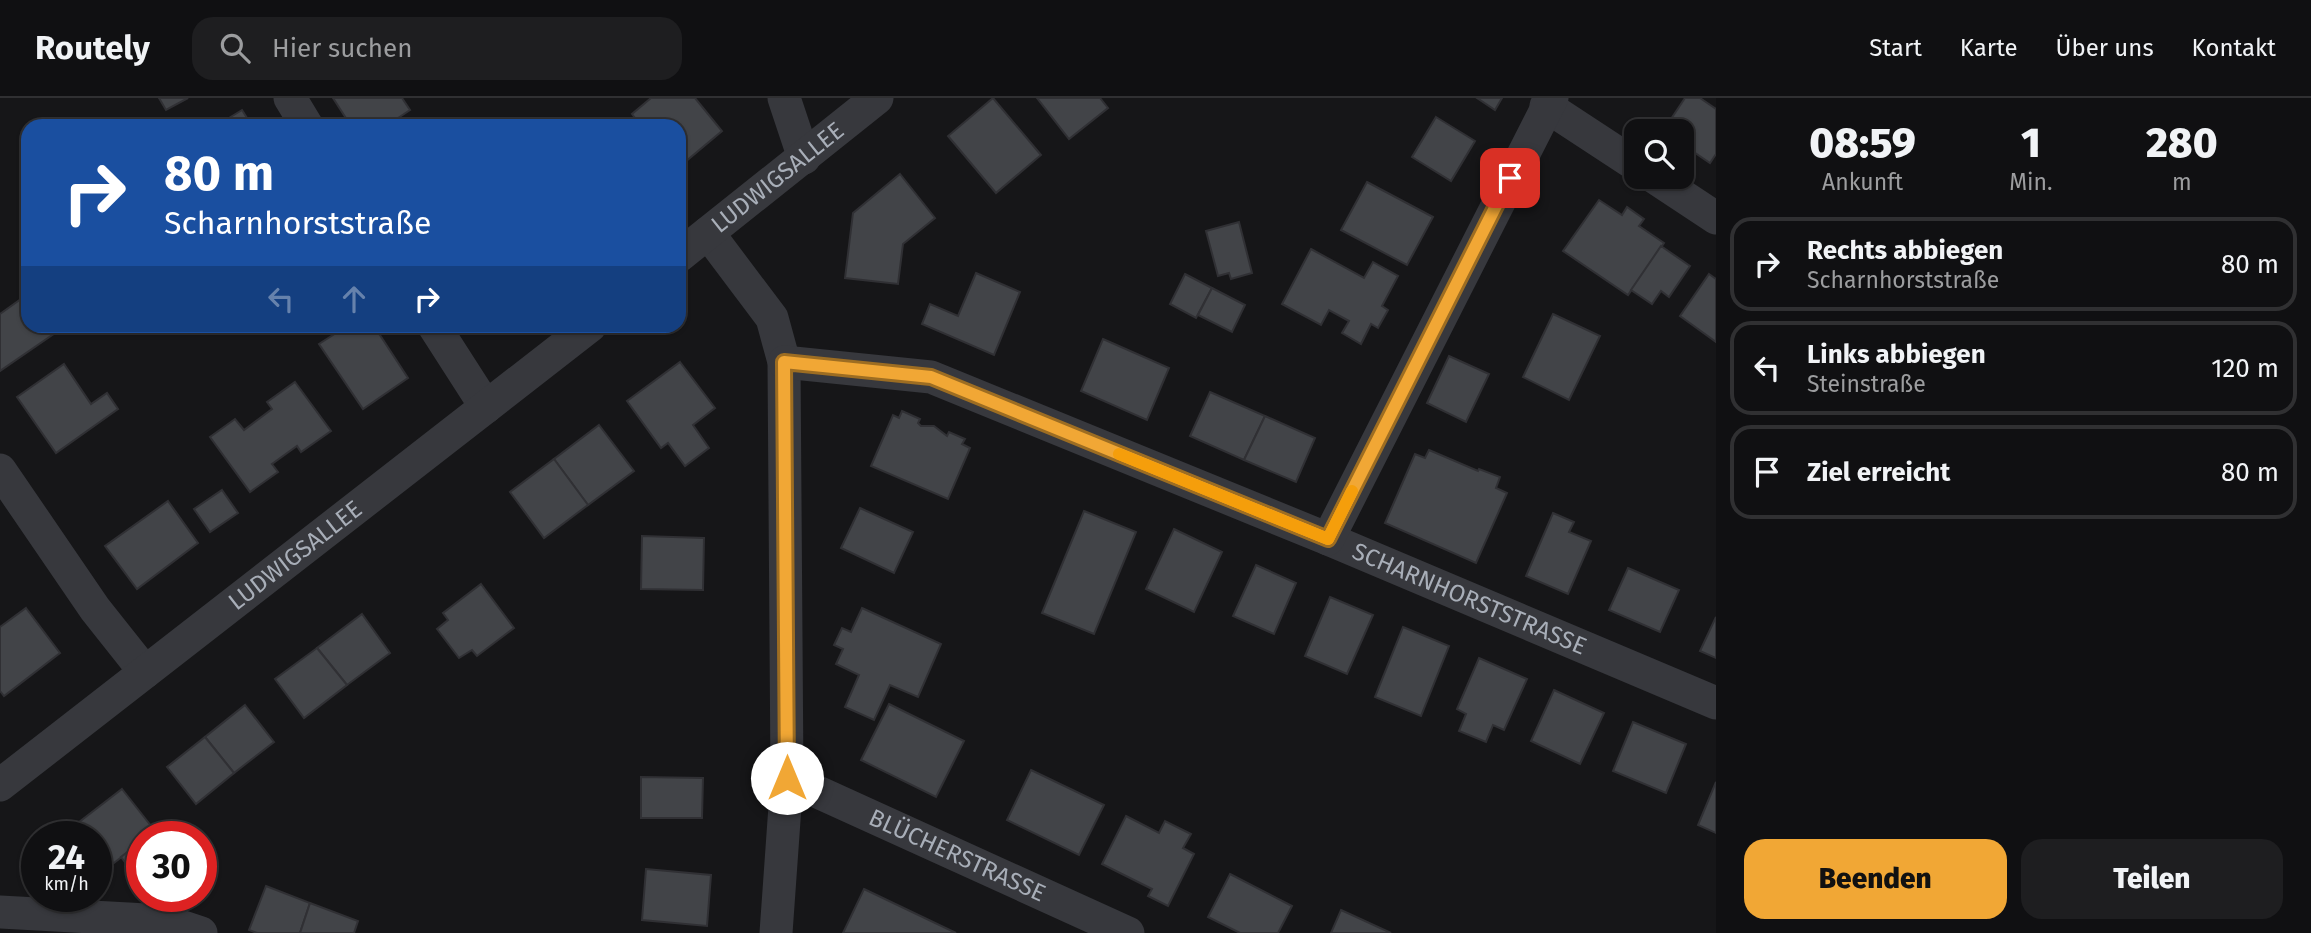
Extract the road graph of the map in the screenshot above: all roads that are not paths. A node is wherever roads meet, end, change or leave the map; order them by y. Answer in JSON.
{"nodes":[{"id":1,"x":290,"y":98,"type":"edge"},
{"id":2,"x":784,"y":98,"type":"edge"},
{"id":3,"x":877,"y":98,"type":"edge"},
{"id":4,"x":1549,"y":102,"type":"edge"},
{"id":5,"x":303,"y":119,"type":"edge"},
{"id":6,"x":1624,"y":156,"type":"edge"},
{"id":7,"x":804,"y":158,"type":"junction"},
{"id":8,"x":1672,"y":189,"type":"edge"},
{"id":9,"x":1716,"y":218,"type":"edge"},
{"id":10,"x":708,"y":233,"type":"junction"},
{"id":11,"x":686,"y":250,"type":"edge"},
{"id":12,"x":439,"y":333,"type":"edge"},
{"id":13,"x":581,"y":333,"type":"edge"},
{"id":14,"x":784,"y":362,"type":"junction"},
{"id":15,"x":486,"y":407,"type":"junction"},
{"id":16,"x":0,"y":470,"type":"edge"},
{"id":17,"x":1328,"y":539,"type":"junction"},
{"id":18,"x":145,"y":672,"type":"junction"},
{"id":19,"x":1716,"y":703,"type":"edge"},
{"id":20,"x":787,"y":778,"type":"junction"},
{"id":21,"x":0,"y":785,"type":"edge"},
{"id":22,"x":0,"y":912,"type":"edge"},
{"id":23,"x":201,"y":933,"type":"edge"},
{"id":24,"x":776,"y":933,"type":"edge"},
{"id":25,"x":1128,"y":933,"type":"edge"}],
"edges":[{"from":1,"to":5,"type":"street"},
{"from":2,"to":7,"type":"street"},
{"from":3,"to":7,"type":"street","name":"LUDWIGSALLEE"},
{"from":4,"to":6,"type":"street"},
{"from":4,"to":17,"type":"street"},
{"from":7,"to":10,"type":"street","name":"LUDWIGSALLEE"},
{"from":8,"to":9,"type":"street"},
{"from":10,"to":11,"type":"street","name":"LUDWIGSALLEE"},
{"from":10,"to":14,"type":"street"},
{"from":12,"to":15,"type":"street"},
{"from":13,"to":15,"type":"street","name":"LUDWIGSALLEE"},
{"from":14,"to":17,"type":"street","name":"SCHARNHORSTSTRASSE"},
{"from":14,"to":20,"type":"street"},
{"from":15,"to":18,"type":"street","name":"LUDWIGSALLEE"},
{"from":16,"to":18,"type":"street"},
{"from":17,"to":19,"type":"street","name":"SCHARNHORSTSTRASSE"},
{"from":18,"to":21,"type":"street","name":"LUDWIGSALLEE"},
{"from":20,"to":24,"type":"street"},
{"from":20,"to":25,"type":"street","name":"BLÜCHERSTRASSE"},
{"from":22,"to":23,"type":"street"}]}
